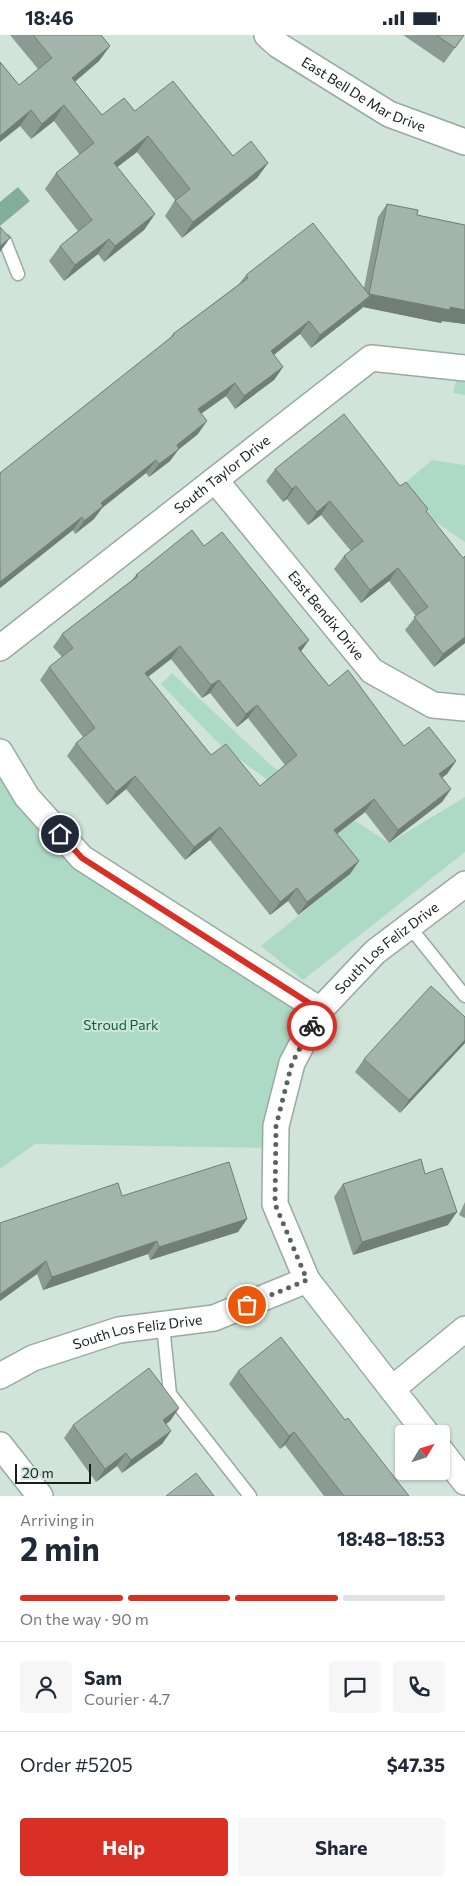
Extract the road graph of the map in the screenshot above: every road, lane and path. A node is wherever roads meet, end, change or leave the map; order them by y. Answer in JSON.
{"nodes":[{"id":1,"x":267,"y":35,"type":"edge"},
{"id":2,"x":465,"y":142,"type":"edge"},
{"id":3,"x":5,"y":241,"type":"edge"},
{"id":4,"x":18,"y":274,"type":"dead end"},
{"id":5,"x":465,"y":368,"type":"edge"},
{"id":6,"x":215,"y":480,"type":"junction"},
{"id":7,"x":0,"y":648,"type":"edge"},
{"id":8,"x":465,"y":708,"type":"edge"},
{"id":9,"x":0,"y":752,"type":"edge"},
{"id":10,"x":465,"y":884,"type":"edge"},
{"id":11,"x":409,"y":926,"type":"junction"},
{"id":12,"x":465,"y":996,"type":"edge"},
{"id":13,"x":320,"y":1010,"type":"junction"},
{"id":14,"x":307,"y":1280,"type":"junction"},
{"id":15,"x":163,"y":1325,"type":"junction"},
{"id":16,"x":465,"y":1329,"type":"edge"},
{"id":17,"x":0,"y":1377,"type":"edge"},
{"id":18,"x":392,"y":1389,"type":"junction"},
{"id":19,"x":421,"y":1425,"type":"edge"},
{"id":20,"x":0,"y":1445,"type":"edge"},
{"id":21,"x":450,"y":1463,"type":"edge"},
{"id":22,"x":465,"y":1482,"type":"edge"},
{"id":23,"x":40,"y":1496,"type":"edge"},
{"id":24,"x":250,"y":1496,"type":"edge"}],
"edges":[{"from":1,"to":2,"type":"street","name":"East Bell De Mar Drive"},
{"from":3,"to":4,"type":"lane"},
{"from":5,"to":6,"type":"street","name":"South Taylor Drive"},
{"from":6,"to":7,"type":"street","name":"South Taylor Drive"},
{"from":6,"to":8,"type":"street","name":"East Bendix Drive"},
{"from":9,"to":13,"type":"street"},
{"from":10,"to":11,"type":"street","name":"South Los Feliz Drive"},
{"from":11,"to":12,"type":"lane"},
{"from":11,"to":13,"type":"street","name":"South Los Feliz Drive"},
{"from":13,"to":14,"type":"street","name":"South Los Feliz Drive"},
{"from":14,"to":15,"type":"street","name":"South Los Feliz Drive"},
{"from":14,"to":18,"type":"street"},
{"from":15,"to":17,"type":"street","name":"South Los Feliz Drive"},
{"from":15,"to":24,"type":"lane"},
{"from":16,"to":18,"type":"street"},
{"from":18,"to":19,"type":"street"},
{"from":20,"to":23,"type":"street"},
{"from":21,"to":22,"type":"street"}]}
